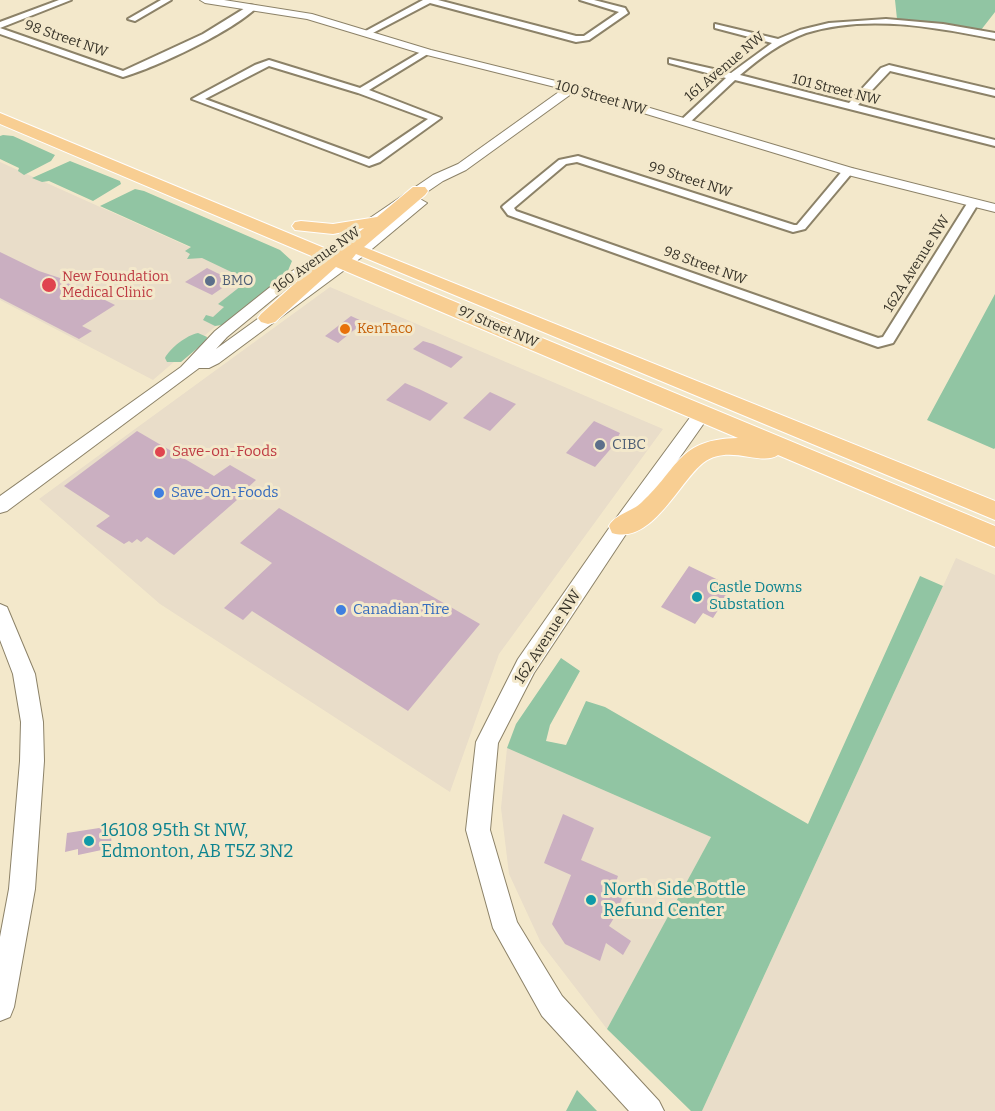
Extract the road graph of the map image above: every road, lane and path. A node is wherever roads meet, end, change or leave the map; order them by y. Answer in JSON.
{"nodes":[{"id":1,"x":67,"y":0,"type":"edge"},
{"id":2,"x":167,"y":0,"type":"edge"},
{"id":3,"x":205,"y":0,"type":"edge"},
{"id":4,"x":429,"y":0,"type":"edge"},
{"id":5,"x":584,"y":0,"type":"edge"},
{"id":6,"x":253,"y":7,"type":"junction"},
{"id":7,"x":132,"y":19,"type":"dead end"},
{"id":8,"x":0,"y":25,"type":"edge"},
{"id":9,"x":718,"y":26,"type":"dead end"},
{"id":10,"x":0,"y":31,"type":"edge"},
{"id":11,"x":366,"y":33,"type":"junction"},
{"id":12,"x":995,"y":36,"type":"edge"},
{"id":13,"x":779,"y":42,"type":"junction"},
{"id":14,"x":427,"y":52,"type":"junction"},
{"id":15,"x":672,"y":61,"type":"dead end"},
{"id":16,"x":734,"y":78,"type":"junction"},
{"id":17,"x":572,"y":88,"type":"junction"},
{"id":18,"x":362,"y":91,"type":"junction"},
{"id":19,"x":995,"y":93,"type":"edge"},
{"id":20,"x":0,"y":102,"type":"edge"},
{"id":21,"x":850,"y":108,"type":"junction"},
{"id":22,"x":0,"y":118,"type":"edge"},
{"id":23,"x":684,"y":122,"type":"junction"},
{"id":24,"x":995,"y":143,"type":"edge"},
{"id":25,"x":462,"y":167,"type":"junction"},
{"id":26,"x":848,"y":171,"type":"junction"},
{"id":27,"x":217,"y":191,"type":"dead end"},
{"id":28,"x":419,"y":191,"type":"junction"},
{"id":29,"x":972,"y":204,"type":"junction"},
{"id":30,"x":995,"y":208,"type":"edge"},
{"id":31,"x":512,"y":213,"type":"joint"},
{"id":32,"x":373,"y":221,"type":"junction"},
{"id":33,"x":396,"y":223,"type":"junction"},
{"id":34,"x":292,"y":228,"type":"junction"},
{"id":35,"x":343,"y":253,"type":"junction"},
{"id":36,"x":284,"y":283,"type":"junction"},
{"id":37,"x":450,"y":287,"type":"junction"},
{"id":38,"x":268,"y":318,"type":"joint"},
{"id":39,"x":888,"y":340,"type":"joint"},
{"id":40,"x":187,"y":371,"type":"junction"},
{"id":41,"x":709,"y":404,"type":"junction"},
{"id":42,"x":806,"y":457,"type":"junction"},
{"id":43,"x":0,"y":506,"type":"edge"},
{"id":44,"x":995,"y":511,"type":"edge"},
{"id":45,"x":621,"y":525,"type":"junction"},
{"id":46,"x":995,"y":537,"type":"edge"},
{"id":47,"x":0,"y":613,"type":"edge"},
{"id":48,"x":0,"y":1007,"type":"edge"},
{"id":49,"x":649,"y":1111,"type":"edge"}],
"edges":[{"from":1,"to":8,"type":"street"},
{"from":2,"to":7,"type":"street"},
{"from":3,"to":6,"type":"street","name":"100 Street NW"},
{"from":4,"to":5,"type":"street"},
{"from":4,"to":11,"type":"street"},
{"from":6,"to":10,"type":"street","name":"98 Street NW"},
{"from":6,"to":11,"type":"street","name":"100 Street NW"},
{"from":9,"to":13,"type":"street"},
{"from":11,"to":14,"type":"street","name":"100 Street NW"},
{"from":12,"to":13,"type":"street","name":"161 Avenue NW"},
{"from":13,"to":16,"type":"street","name":"161 Avenue NW"},
{"from":14,"to":17,"type":"street","name":"100 Street NW"},
{"from":14,"to":18,"type":"street"},
{"from":15,"to":16,"type":"street","name":"101 Street NW"},
{"from":16,"to":21,"type":"street","name":"101 Street NW"},
{"from":16,"to":23,"type":"street","name":"161 Avenue NW"},
{"from":17,"to":23,"type":"street","name":"100 Street NW"},
{"from":17,"to":25,"type":"street","name":"160 Avenue NW"},
{"from":18,"to":18,"type":"street"},
{"from":19,"to":21,"type":"street"},
{"from":20,"to":27,"type":"main road"},
{"from":21,"to":24,"type":"street","name":"101 Street NW"},
{"from":22,"to":34,"type":"main road","name":"97 Street NW"},
{"from":23,"to":26,"type":"street","name":"100 Street NW"},
{"from":25,"to":28,"type":"street","name":"160 Avenue NW"},
{"from":25,"to":33,"type":"street","name":"160 Avenue NW"},
{"from":26,"to":29,"type":"street","name":"100 Street NW"},
{"from":26,"to":31,"type":"street","name":"99 Street NW"},
{"from":28,"to":32,"type":"street","name":"160 Avenue NW"},
{"from":28,"to":35,"type":"main road"},
{"from":29,"to":30,"type":"street","name":"100 Street NW"},
{"from":29,"to":39,"type":"street","name":"162A Avenue NW"},
{"from":31,"to":39,"type":"street","name":"98 Street NW"},
{"from":32,"to":34,"type":"main road"},
{"from":32,"to":35,"type":"street","name":"160 Avenue NW"},
{"from":33,"to":35,"type":"street","name":"160 Avenue NW"},
{"from":33,"to":37,"type":"main road"},
{"from":34,"to":35,"type":"main road","name":"97 Street NW"},
{"from":34,"to":36,"type":"main road"},
{"from":35,"to":36,"type":"street","name":"160 Avenue NW"},
{"from":35,"to":37,"type":"main road","name":"97 Street NW"},
{"from":35,"to":38,"type":"main road"},
{"from":35,"to":41,"type":"main road","name":"97 Street NW"},
{"from":36,"to":40,"type":"street","name":"160 Avenue NW"},
{"from":37,"to":41,"type":"main road","name":"97 Street NW"},
{"from":38,"to":40,"type":"street","name":"160 Avenue NW"},
{"from":40,"to":43,"type":"street","name":"160 Avenue NW"},
{"from":41,"to":42,"type":"main road","name":"97 Street NW"},
{"from":41,"to":44,"type":"main road","name":"97 Street NW"},
{"from":41,"to":45,"type":"street","name":"162 Avenue NW"},
{"from":42,"to":45,"type":"main road"},
{"from":42,"to":46,"type":"main road","name":"97 Street NW"},
{"from":45,"to":49,"type":"street","name":"162 Avenue NW"},
{"from":47,"to":48,"type":"street"}]}
